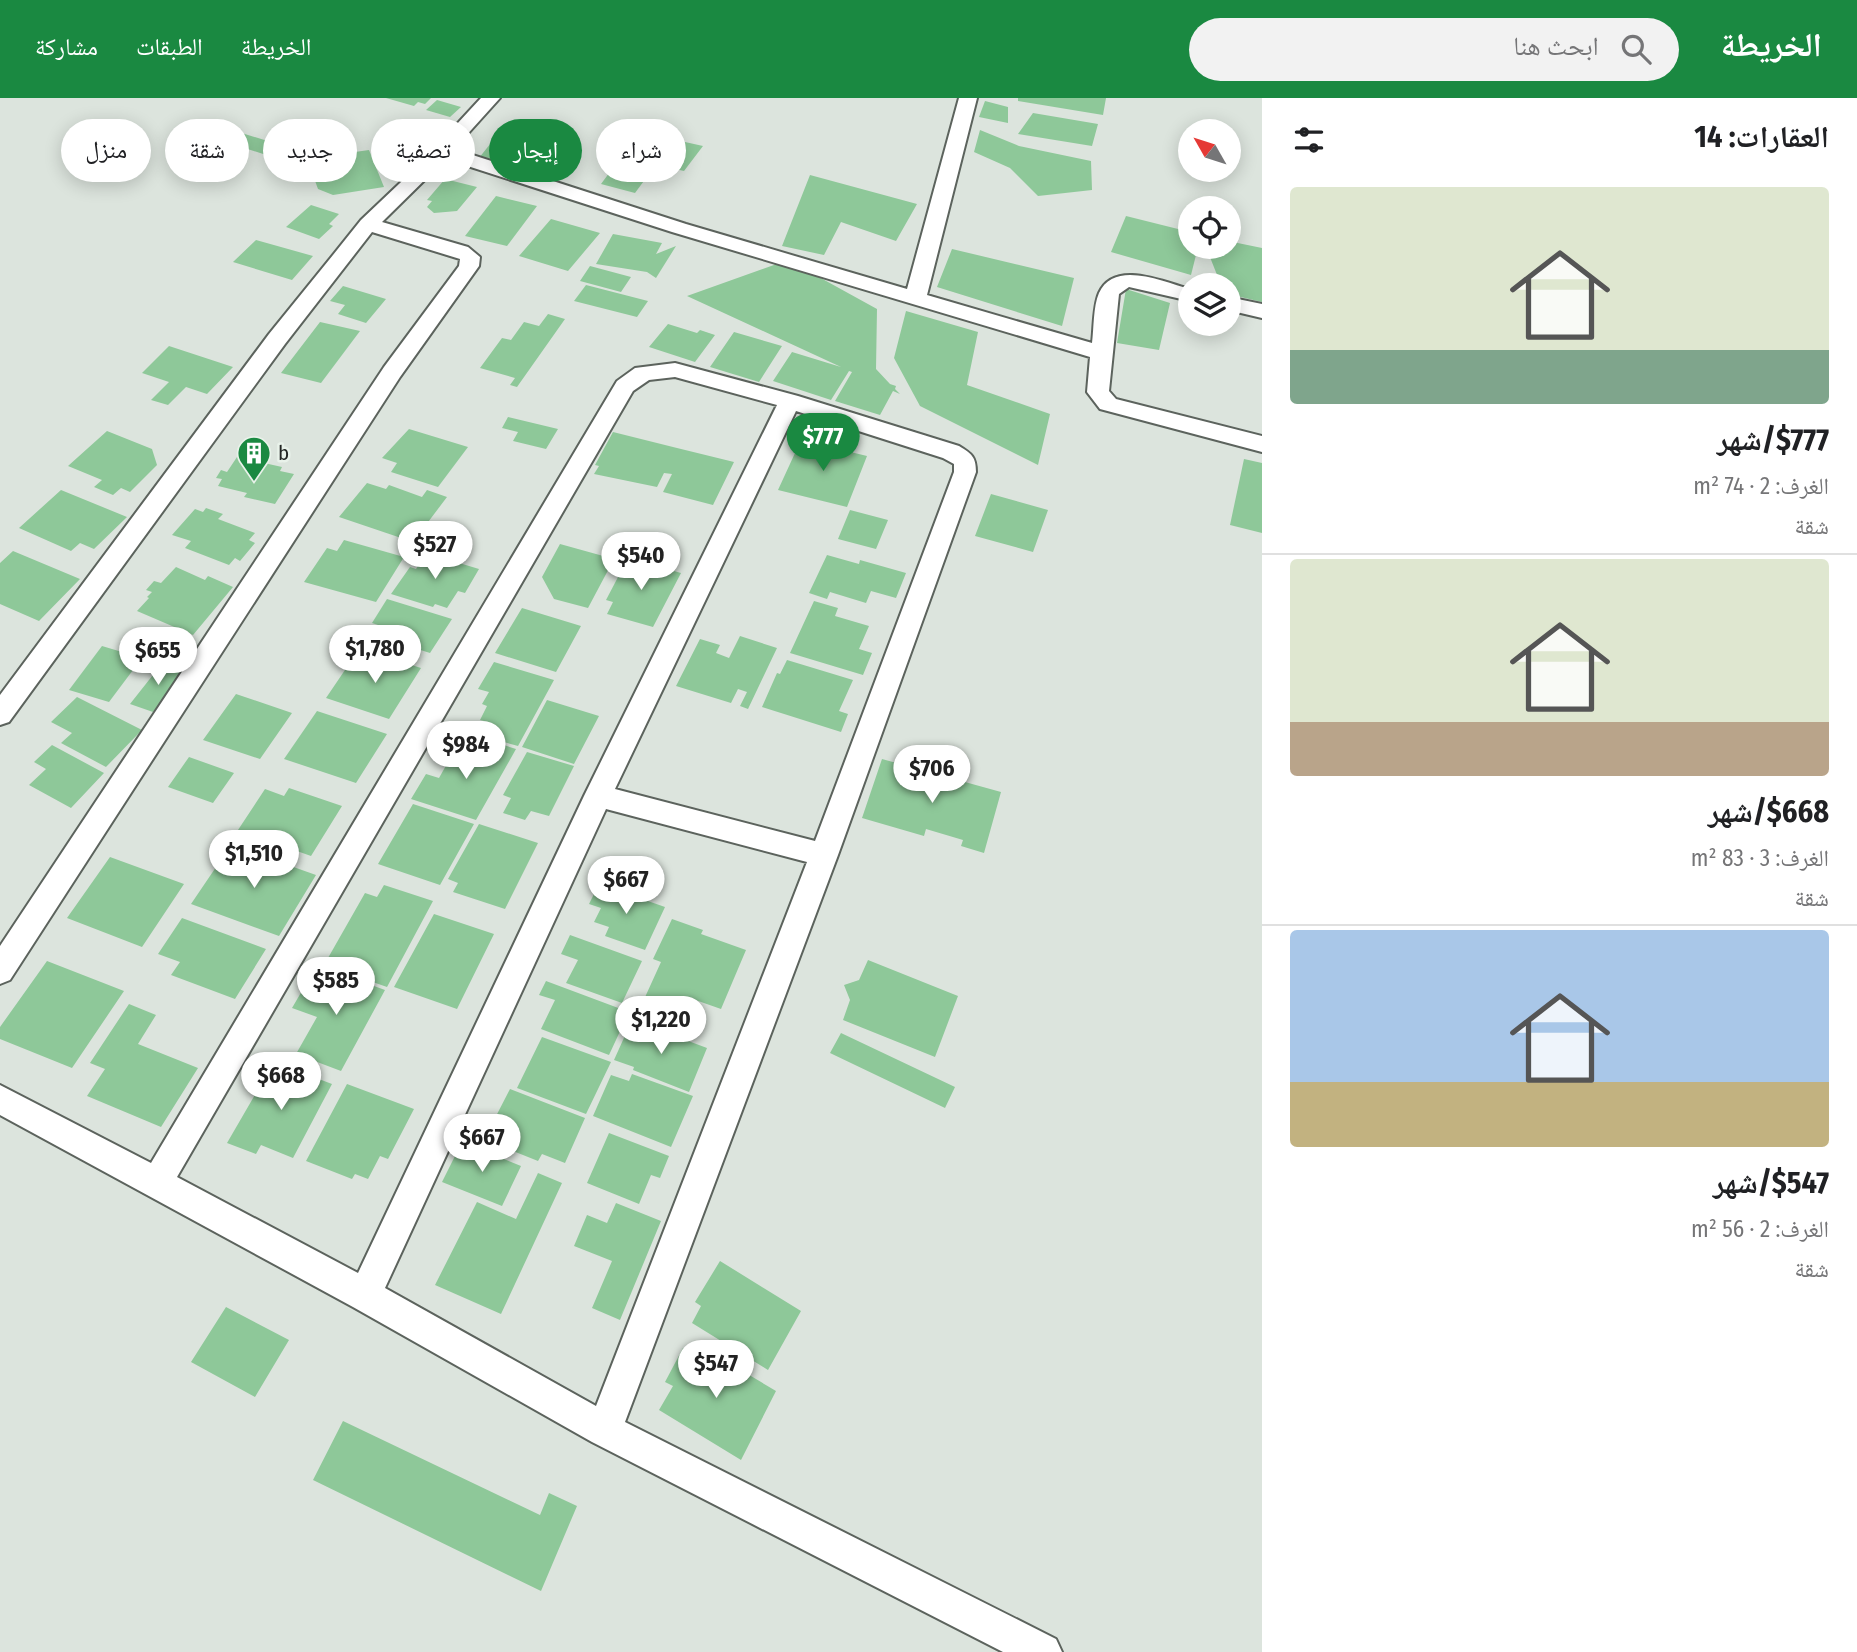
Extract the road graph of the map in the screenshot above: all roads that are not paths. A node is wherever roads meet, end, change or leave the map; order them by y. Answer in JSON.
{"nodes":[{"id":1,"x":491,"y":98,"type":"edge"},
{"id":2,"x":968,"y":98,"type":"edge"},
{"id":3,"x":471,"y":119,"type":"edge"},
{"id":4,"x":475,"y":162,"type":"edge"},
{"id":5,"x":412,"y":182,"type":"edge"},
{"id":6,"x":368,"y":224,"type":"junction"},
{"id":7,"x":1178,"y":292,"type":"edge"},
{"id":8,"x":915,"y":299,"type":"junction"},
{"id":9,"x":1241,"y":306,"type":"edge"},
{"id":10,"x":1262,"y":311,"type":"edge"},
{"id":11,"x":1101,"y":353,"type":"junction"},
{"id":12,"x":790,"y":401,"type":"junction"},
{"id":13,"x":1262,"y":444,"type":"edge"},
{"id":14,"x":0,"y":715,"type":"edge"},
{"id":15,"x":598,"y":796,"type":"junction"},
{"id":16,"x":824,"y":855,"type":"junction"},
{"id":17,"x":0,"y":971,"type":"edge"},
{"id":18,"x":0,"y":1099,"type":"edge"},
{"id":19,"x":158,"y":1182,"type":"junction"},
{"id":20,"x":365,"y":1295,"type":"junction"},
{"id":21,"x":604,"y":1430,"type":"junction"},
{"id":22,"x":1043,"y":1652,"type":"edge"}],
"edges":[{"from":1,"to":3,"type":"street"},
{"from":2,"to":8,"type":"street"},
{"from":4,"to":8,"type":"street"},
{"from":5,"to":6,"type":"street"},
{"from":6,"to":14,"type":"street"},
{"from":6,"to":17,"type":"street"},
{"from":7,"to":11,"type":"street"},
{"from":8,"to":11,"type":"street"},
{"from":9,"to":10,"type":"street"},
{"from":11,"to":13,"type":"street"},
{"from":12,"to":15,"type":"street"},
{"from":12,"to":16,"type":"street"},
{"from":12,"to":19,"type":"street"},
{"from":15,"to":16,"type":"street"},
{"from":15,"to":20,"type":"street"},
{"from":16,"to":21,"type":"street"},
{"from":18,"to":19,"type":"street"},
{"from":19,"to":20,"type":"street"},
{"from":20,"to":21,"type":"street"},
{"from":21,"to":22,"type":"street"}]}
